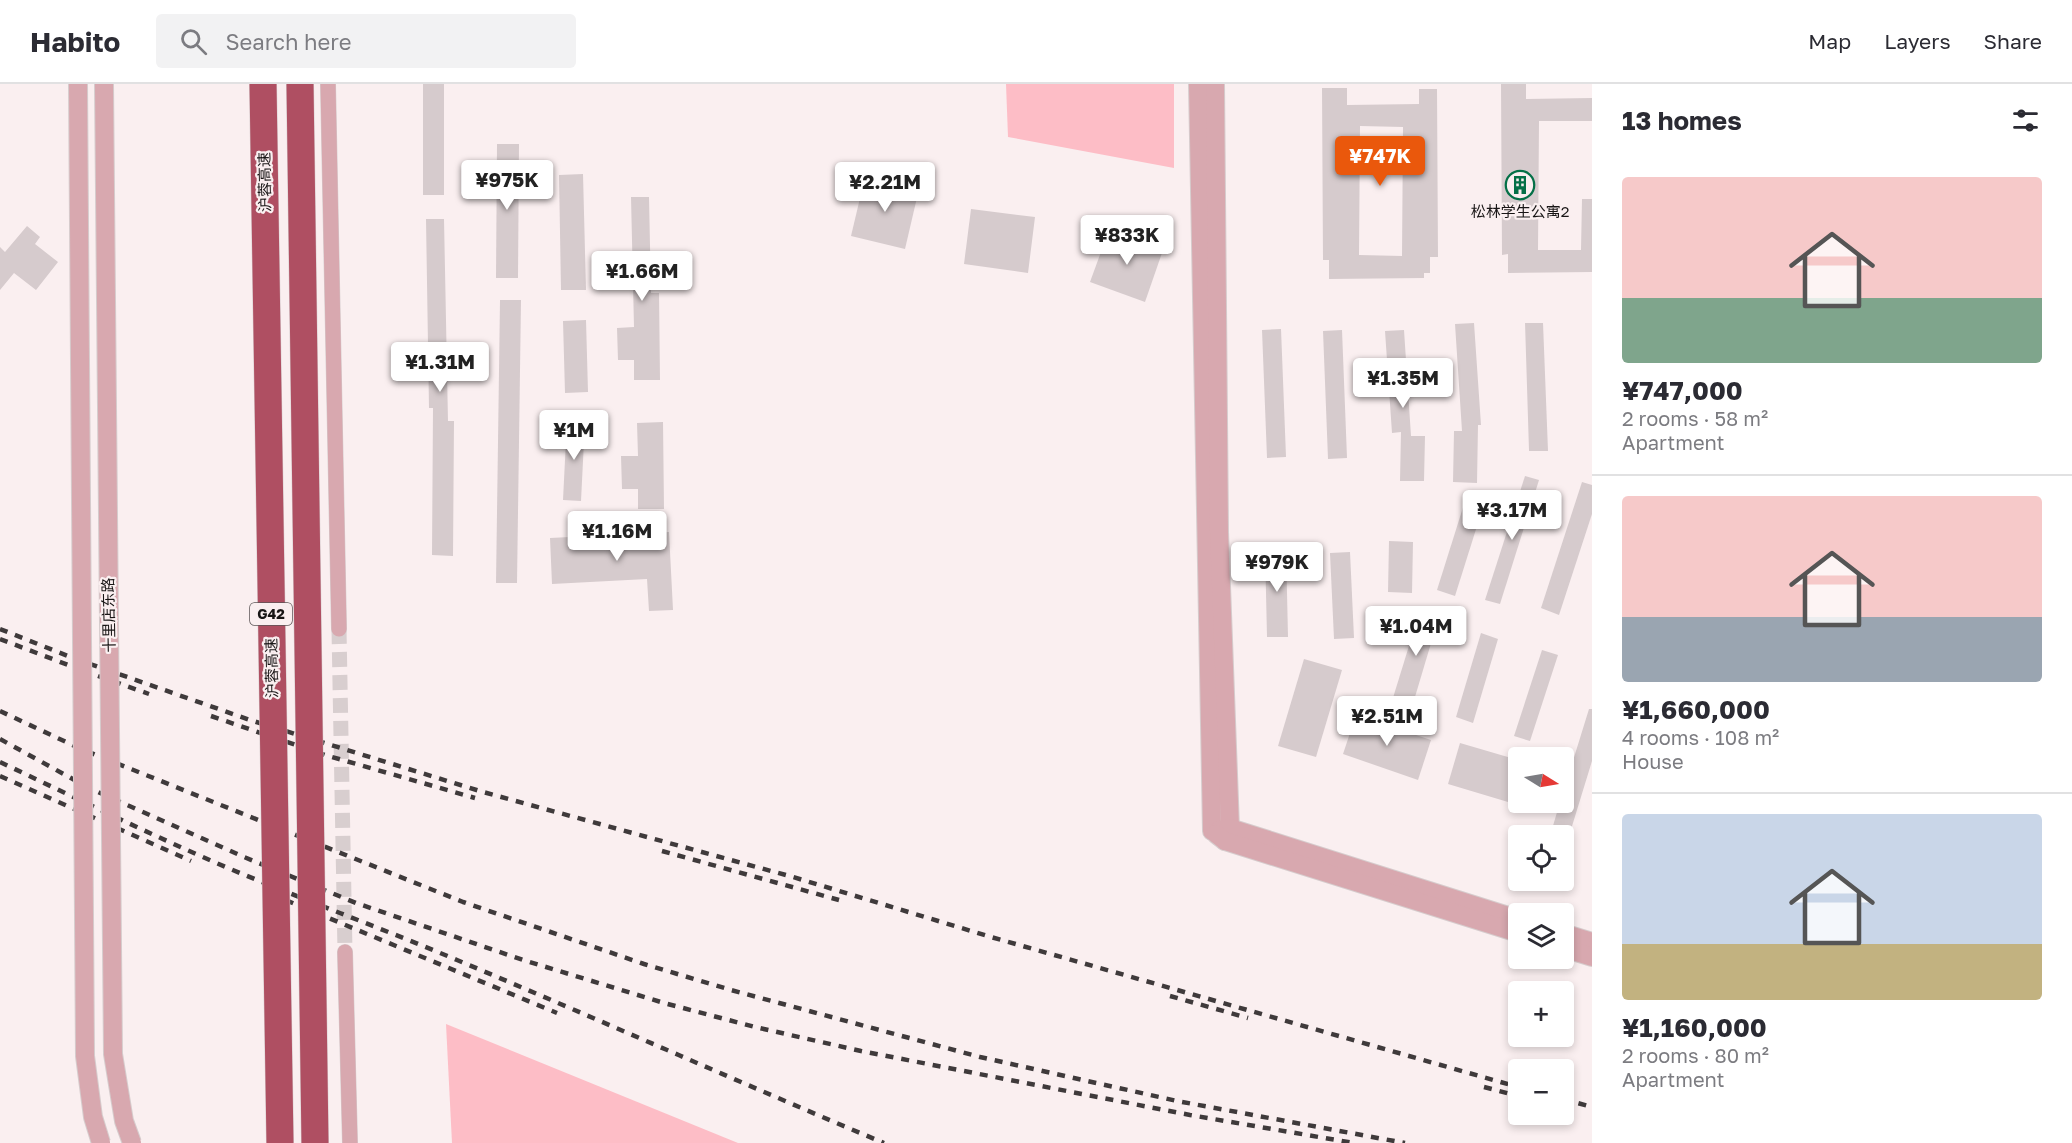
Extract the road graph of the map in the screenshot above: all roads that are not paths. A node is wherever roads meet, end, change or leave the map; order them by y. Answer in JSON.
{"nodes":[{"id":1,"x":78,"y":84,"type":"edge"},
{"id":2,"x":104,"y":84,"type":"edge"},
{"id":3,"x":263,"y":84,"type":"edge"},
{"id":4,"x":300,"y":84,"type":"edge"},
{"id":5,"x":328,"y":84,"type":"edge"},
{"id":6,"x":1197,"y":84,"type":"edge"},
{"id":7,"x":1215,"y":84,"type":"edge"},
{"id":8,"x":339,"y":629,"type":"tunnel mouth"},
{"id":9,"x":1223,"y":833,"type":"junction"},
{"id":10,"x":1508,"y":916,"type":"edge"},
{"id":11,"x":1508,"y":930,"type":"edge"},
{"id":12,"x":1574,"y":936,"type":"edge"},
{"id":13,"x":1592,"y":942,"type":"edge"},
{"id":14,"x":1574,"y":951,"type":"edge"},
{"id":15,"x":345,"y":952,"type":"tunnel mouth"},
{"id":16,"x":1592,"y":957,"type":"edge"},
{"id":17,"x":101,"y":1143,"type":"edge"},
{"id":18,"x":132,"y":1143,"type":"edge"},
{"id":19,"x":280,"y":1143,"type":"edge"},
{"id":20,"x":315,"y":1143,"type":"edge"},
{"id":21,"x":350,"y":1143,"type":"edge"}],
"edges":[{"from":1,"to":17,"type":"street","name":"十里店东路","bridge":true},
{"from":2,"to":18,"type":"street","name":"十里店东路","bridge":true},
{"from":3,"to":19,"type":"highway","name":"沪蓉高速","number":"G42","bridge":true},
{"from":4,"to":20,"type":"highway","number":"G42","bridge":true},
{"from":5,"to":8,"type":"street"},
{"from":6,"to":9,"type":"street"},
{"from":7,"to":9,"type":"street"},
{"from":9,"to":10,"type":"street"},
{"from":9,"to":11,"type":"street"},
{"from":12,"to":13,"type":"street"},
{"from":14,"to":16,"type":"street"},
{"from":15,"to":21,"type":"street"}]}
